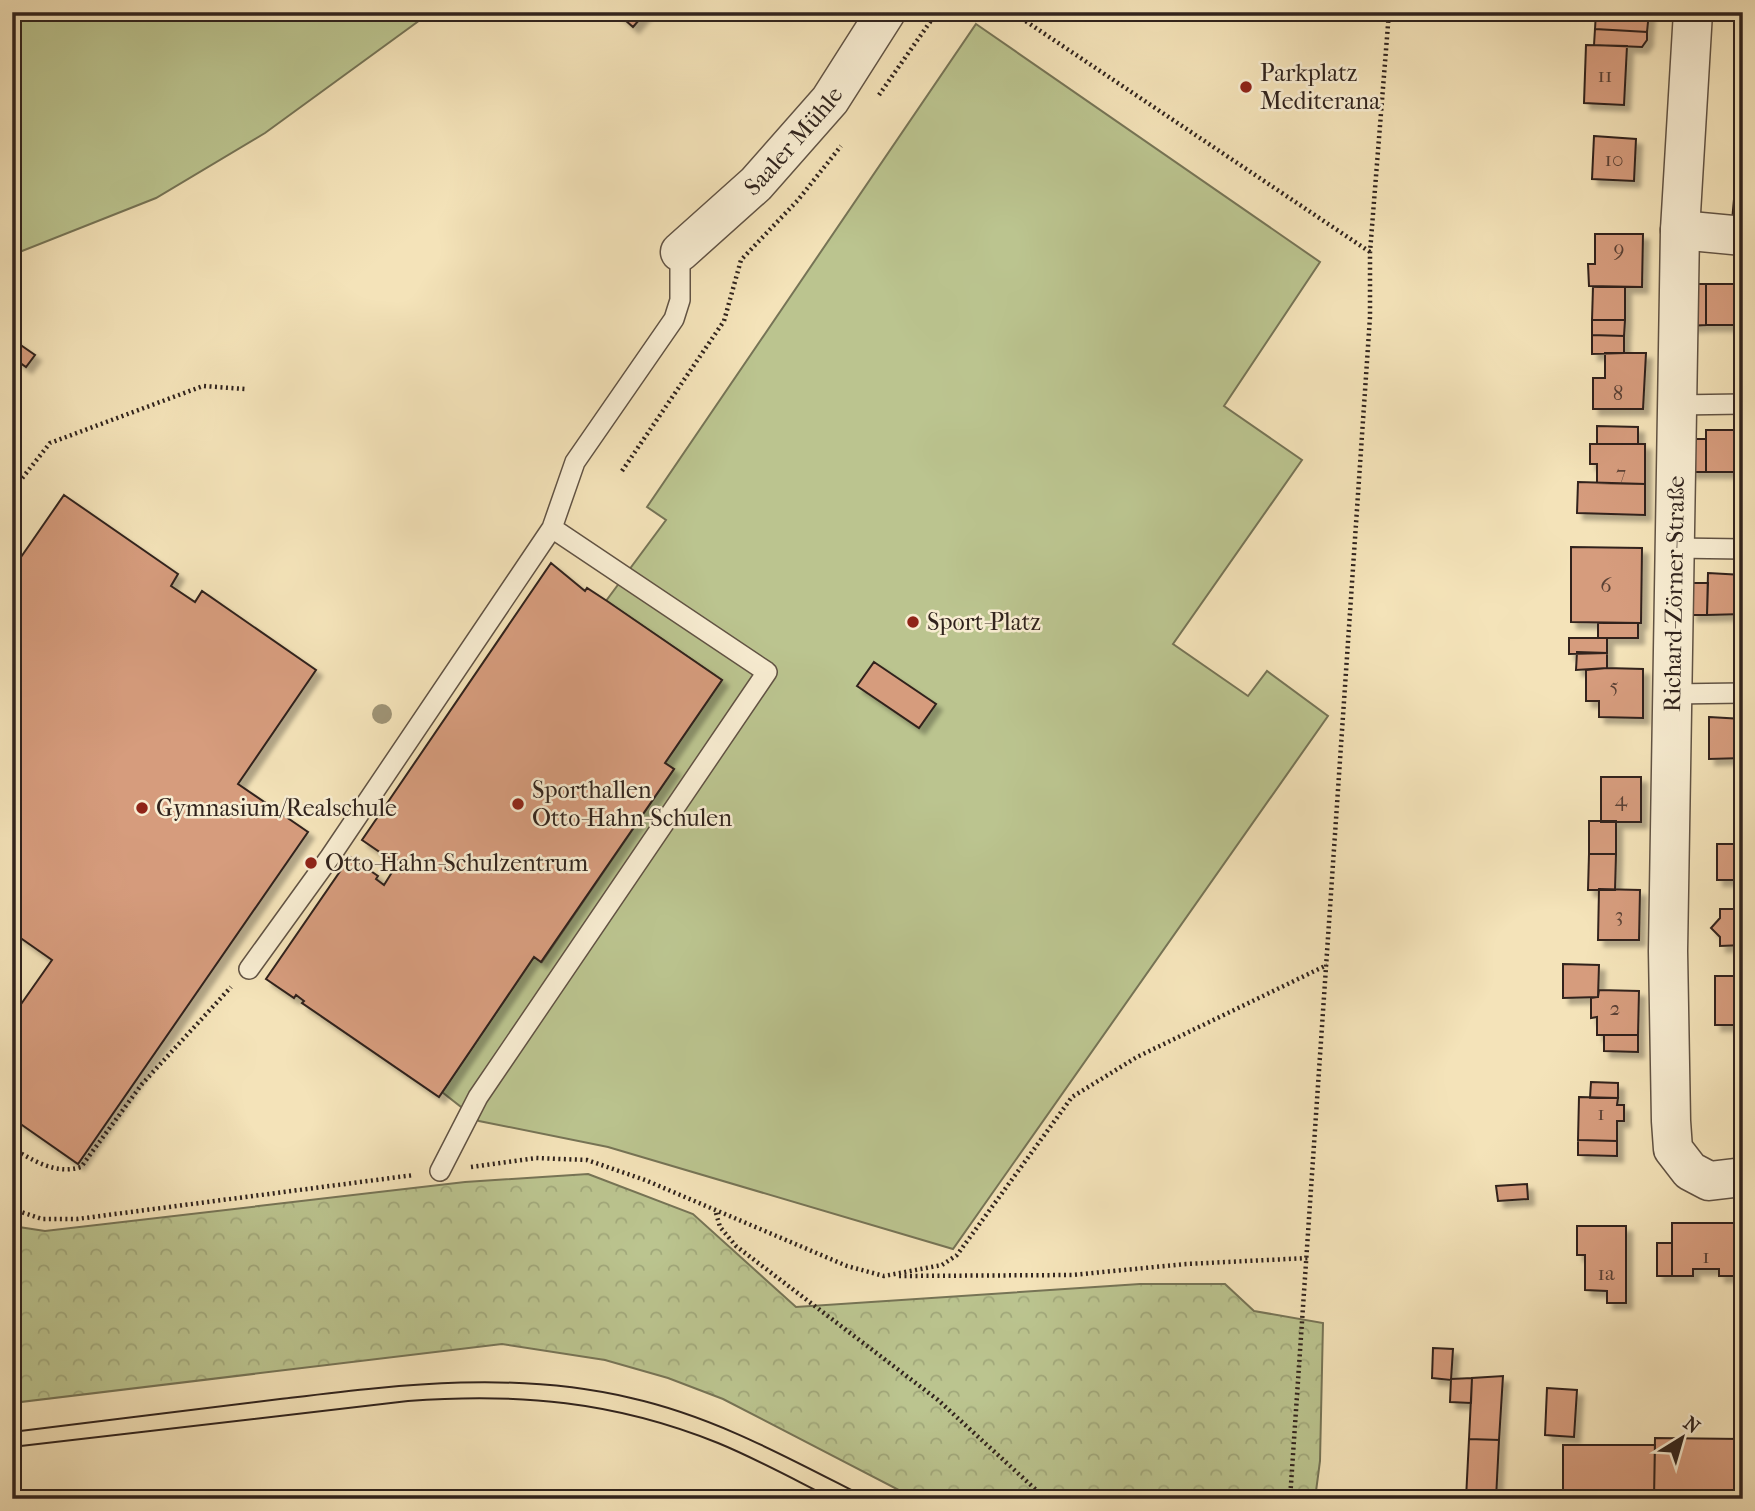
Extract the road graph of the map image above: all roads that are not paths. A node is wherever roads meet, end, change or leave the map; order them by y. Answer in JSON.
{"nodes":[{"id":1,"x":886,"y":12,"type":"edge"},
{"id":2,"x":1693,"y":12,"type":"edge"},
{"id":3,"x":1681,"y":230,"type":"junction"},
{"id":4,"x":1743,"y":236,"type":"edge"},
{"id":5,"x":680,"y":252,"type":"joint"},
{"id":6,"x":1743,"y":404,"type":"edge"},
{"id":7,"x":1677,"y":405,"type":"junction"},
{"id":8,"x":552,"y":528,"type":"junction"},
{"id":9,"x":1675,"y":548,"type":"junction"},
{"id":10,"x":1743,"y":549,"type":"edge"},
{"id":11,"x":1672,"y":694,"type":"junction"},
{"id":12,"x":1743,"y":694,"type":"edge"},
{"id":13,"x":249,"y":969,"type":"road end"},
{"id":14,"x":440,"y":1171,"type":"road end"},
{"id":15,"x":1743,"y":1177,"type":"edge"}],
"edges":[{"from":1,"to":5,"type":"street","name":"Saaler Mühle"},
{"from":2,"to":3,"type":"street","name":"Richard-Zörner-Straße"},
{"from":3,"to":4,"type":"street"},
{"from":3,"to":7,"type":"street","name":"Richard-Zörner-Straße"},
{"from":5,"to":8,"type":"lane"},
{"from":6,"to":7,"type":"lane"},
{"from":7,"to":9,"type":"street","name":"Richard-Zörner-Straße"},
{"from":8,"to":13,"type":"lane"},
{"from":8,"to":14,"type":"lane"},
{"from":9,"to":10,"type":"lane"},
{"from":9,"to":11,"type":"street","name":"Richard-Zörner-Straße"},
{"from":11,"to":12,"type":"lane"},
{"from":11,"to":15,"type":"street","name":"Richard-Zörner-Straße"}]}
